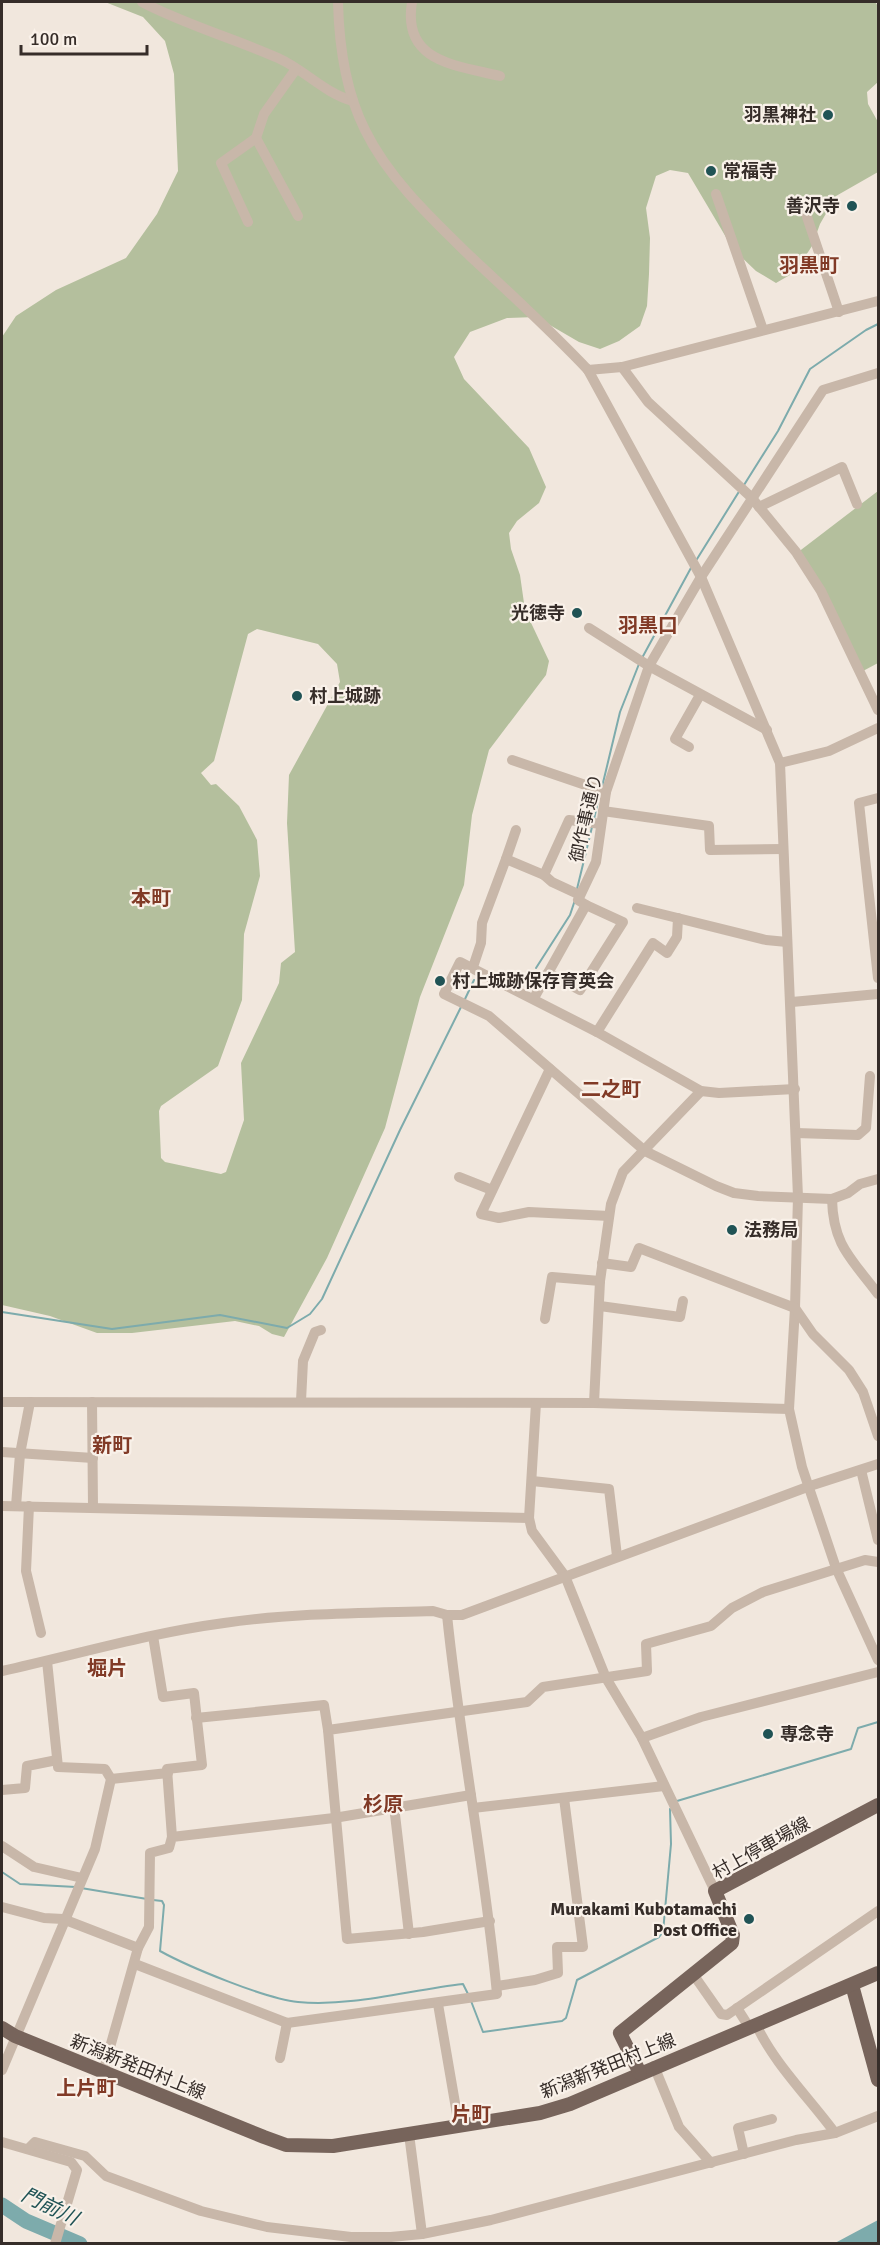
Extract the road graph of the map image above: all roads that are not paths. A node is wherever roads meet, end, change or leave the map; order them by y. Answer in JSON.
{"nodes":[{"id":1,"x":142,"y":2,"type":"edge"},
{"id":2,"x":338,"y":2,"type":"edge"},
{"id":3,"x":412,"y":2,"type":"edge"},
{"id":4,"x":296,"y":69,"type":"junction"},
{"id":5,"x":500,"y":76,"type":"dead end"},
{"id":6,"x":353,"y":101,"type":"junction"},
{"id":7,"x":256,"y":138,"type":"junction"},
{"id":8,"x":716,"y":194,"type":"dead end"},
{"id":9,"x":803,"y":205,"type":"dead end"},
{"id":10,"x":298,"y":216,"type":"dead end"},
{"id":11,"x":248,"y":222,"type":"dead end"},
{"id":12,"x":879,"y":301,"type":"edge"},
{"id":13,"x":840,"y":312,"type":"junction"},
{"id":14,"x":763,"y":330,"type":"junction"},
{"id":15,"x":622,"y":367,"type":"junction"},
{"id":16,"x":588,"y":370,"type":"junction"},
{"id":17,"x":879,"y":373,"type":"edge"},
{"id":18,"x":751,"y":497,"type":"junction"},
{"id":19,"x":857,"y":504,"type":"dead end"},
{"id":20,"x":759,"y":507,"type":"junction"},
{"id":21,"x":701,"y":577,"type":"junction"},
{"id":22,"x":589,"y":628,"type":"dead end"},
{"id":23,"x":649,"y":666,"type":"junction"},
{"id":24,"x":700,"y":695,"type":"junction"},
{"id":25,"x":879,"y":710,"type":"edge"},
{"id":26,"x":879,"y":728,"type":"edge"},
{"id":27,"x":767,"y":730,"type":"junction"},
{"id":28,"x":689,"y":747,"type":"dead end"},
{"id":29,"x":512,"y":760,"type":"dead end"},
{"id":30,"x":780,"y":763,"type":"junction"},
{"id":31,"x":606,"y":792,"type":"junction"},
{"id":32,"x":879,"y":798,"type":"edge"},
{"id":33,"x":603,"y":811,"type":"junction"},
{"id":34,"x":601,"y":824,"type":"junction"},
{"id":35,"x":516,"y":830,"type":"dead end"},
{"id":36,"x":783,"y":849,"type":"junction"},
{"id":37,"x":506,"y":859,"type":"junction"},
{"id":38,"x":544,"y":875,"type":"junction"},
{"id":39,"x":583,"y":900,"type":"junction"},
{"id":40,"x":637,"y":908,"type":"dead end"},
{"id":41,"x":678,"y":918,"type":"junction"},
{"id":42,"x":788,"y":942,"type":"junction"},
{"id":43,"x":473,"y":967,"type":"junction"},
{"id":44,"x":548,"y":973,"type":"junction"},
{"id":45,"x":879,"y":978,"type":"edge"},
{"id":46,"x":879,"y":994,"type":"edge"},
{"id":47,"x":534,"y":998,"type":"junction"},
{"id":48,"x":792,"y":1002,"type":"junction"},
{"id":49,"x":597,"y":1032,"type":"junction"},
{"id":50,"x":550,"y":1068,"type":"junction"},
{"id":51,"x":870,"y":1076,"type":"dead end"},
{"id":52,"x":795,"y":1089,"type":"junction"},
{"id":53,"x":700,"y":1091,"type":"junction"},
{"id":54,"x":796,"y":1133,"type":"junction"},
{"id":55,"x":645,"y":1151,"type":"junction"},
{"id":56,"x":459,"y":1177,"type":"dead end"},
{"id":57,"x":879,"y":1179,"type":"edge"},
{"id":58,"x":492,"y":1190,"type":"junction"},
{"id":59,"x":798,"y":1197,"type":"junction"},
{"id":60,"x":832,"y":1199,"type":"junction"},
{"id":61,"x":609,"y":1216,"type":"junction"},
{"id":62,"x":602,"y":1263,"type":"junction"},
{"id":63,"x":600,"y":1281,"type":"junction"},
{"id":64,"x":879,"y":1294,"type":"edge"},
{"id":65,"x":683,"y":1301,"type":"dead end"},
{"id":66,"x":600,"y":1306,"type":"junction"},
{"id":67,"x":795,"y":1308,"type":"junction"},
{"id":68,"x":545,"y":1319,"type":"dead end"},
{"id":69,"x":321,"y":1330,"type":"dead end"},
{"id":70,"x":302,"y":1401,"type":"junction"},
{"id":71,"x":2,"y":1402,"type":"edge"},
{"id":72,"x":30,"y":1402,"type":"junction"},
{"id":73,"x":92,"y":1402,"type":"junction"},
{"id":74,"x":536,"y":1403,"type":"junction"},
{"id":75,"x":594,"y":1403,"type":"junction"},
{"id":76,"x":789,"y":1409,"type":"junction"},
{"id":77,"x":879,"y":1436,"type":"edge"},
{"id":78,"x":2,"y":1452,"type":"edge"},
{"id":79,"x":20,"y":1454,"type":"junction"},
{"id":80,"x":93,"y":1458,"type":"junction"},
{"id":81,"x":879,"y":1464,"type":"edge"},
{"id":82,"x":861,"y":1470,"type":"junction"},
{"id":83,"x":532,"y":1481,"type":"junction"},
{"id":84,"x":810,"y":1486,"type":"junction"},
{"id":85,"x":2,"y":1506,"type":"edge"},
{"id":86,"x":16,"y":1506,"type":"junction"},
{"id":87,"x":29,"y":1506,"type":"junction"},
{"id":88,"x":93,"y":1507,"type":"junction"},
{"id":89,"x":529,"y":1518,"type":"junction"},
{"id":90,"x":879,"y":1540,"type":"edge"},
{"id":91,"x":617,"y":1556,"type":"junction"},
{"id":92,"x":879,"y":1562,"type":"edge"},
{"id":93,"x":836,"y":1568,"type":"junction"},
{"id":94,"x":565,"y":1576,"type":"junction"},
{"id":95,"x":447,"y":1615,"type":"junction"},
{"id":96,"x":41,"y":1633,"type":"dead end"},
{"id":97,"x":153,"y":1636,"type":"junction"},
{"id":98,"x":879,"y":1660,"type":"edge"},
{"id":99,"x":47,"y":1661,"type":"junction"},
{"id":100,"x":2,"y":1671,"type":"edge"},
{"id":101,"x":879,"y":1672,"type":"edge"},
{"id":102,"x":606,"y":1678,"type":"junction"},
{"id":103,"x":456,"y":1710,"type":"junction"},
{"id":104,"x":196,"y":1718,"type":"junction"},
{"id":105,"x":328,"y":1730,"type":"junction"},
{"id":106,"x":642,"y":1738,"type":"junction"},
{"id":107,"x":57,"y":1760,"type":"junction"},
{"id":108,"x":168,"y":1773,"type":"junction"},
{"id":109,"x":111,"y":1779,"type":"junction"},
{"id":110,"x":664,"y":1786,"type":"junction"},
{"id":111,"x":2,"y":1790,"type":"edge"},
{"id":112,"x":471,"y":1795,"type":"junction"},
{"id":113,"x":564,"y":1798,"type":"junction"},
{"id":114,"x":879,"y":1805,"type":"edge"},
{"id":115,"x":394,"y":1806,"type":"junction"},
{"id":116,"x":473,"y":1808,"type":"junction"},
{"id":117,"x":334,"y":1818,"type":"junction"},
{"id":118,"x":172,"y":1837,"type":"junction"},
{"id":119,"x":2,"y":1846,"type":"edge"},
{"id":120,"x":82,"y":1878,"type":"junction"},
{"id":121,"x":715,"y":1891,"type":"junction"},
{"id":122,"x":2,"y":1906,"type":"edge"},
{"id":123,"x":879,"y":1911,"type":"edge"},
{"id":124,"x":63,"y":1919,"type":"junction"},
{"id":125,"x":490,"y":1921,"type":"junction"},
{"id":126,"x":409,"y":1934,"type":"junction"},
{"id":127,"x":138,"y":1948,"type":"junction"},
{"id":128,"x":135,"y":1964,"type":"junction"},
{"id":129,"x":879,"y":1972,"type":"edge"},
{"id":130,"x":693,"y":1974,"type":"junction"},
{"id":131,"x":852,"y":1985,"type":"junction"},
{"id":132,"x":496,"y":1986,"type":"junction"},
{"id":133,"x":438,"y":2004,"type":"junction"},
{"id":134,"x":737,"y":2008,"type":"junction"},
{"id":135,"x":287,"y":2023,"type":"junction"},
{"id":136,"x":753,"y":2026,"type":"junction"},
{"id":137,"x":2,"y":2028,"type":"edge"},
{"id":138,"x":15,"y":2036,"type":"junction"},
{"id":139,"x":280,"y":2058,"type":"dead end"},
{"id":140,"x":654,"y":2066,"type":"junction"},
{"id":141,"x":2,"y":2070,"type":"edge"},
{"id":142,"x":102,"y":2072,"type":"junction"},
{"id":143,"x":640,"y":2073,"type":"junction"},
{"id":144,"x":879,"y":2080,"type":"edge"},
{"id":145,"x":879,"y":2116,"type":"edge"},
{"id":146,"x":772,"y":2119,"type":"dead end"},
{"id":147,"x":459,"y":2126,"type":"junction"},
{"id":148,"x":835,"y":2133,"type":"junction"},
{"id":149,"x":410,"y":2134,"type":"junction"},
{"id":150,"x":2,"y":2142,"type":"edge"},
{"id":151,"x":29,"y":2148,"type":"junction"},
{"id":152,"x":744,"y":2154,"type":"junction"},
{"id":153,"x":711,"y":2163,"type":"junction"},
{"id":154,"x":422,"y":2234,"type":"junction"},
{"id":155,"x":55,"y":2244,"type":"edge"}],
"edges":[{"from":1,"to":4,"type":"street"},
{"from":2,"to":6,"type":"street"},
{"from":3,"to":5,"type":"street"},
{"from":4,"to":6,"type":"street"},
{"from":4,"to":7,"type":"street"},
{"from":6,"to":16,"type":"street"},
{"from":7,"to":10,"type":"street"},
{"from":7,"to":11,"type":"street"},
{"from":8,"to":14,"type":"street"},
{"from":9,"to":13,"type":"street"},
{"from":12,"to":13,"type":"street"},
{"from":13,"to":14,"type":"street"},
{"from":14,"to":15,"type":"street"},
{"from":15,"to":16,"type":"street"},
{"from":15,"to":18,"type":"street"},
{"from":16,"to":21,"type":"street"},
{"from":17,"to":18,"type":"street","name":"御作事通り"},
{"from":18,"to":20,"type":"street"},
{"from":18,"to":21,"type":"street","name":"御作事通り"},
{"from":19,"to":20,"type":"street"},
{"from":20,"to":25,"type":"street"},
{"from":21,"to":23,"type":"street","name":"御作事通り"},
{"from":21,"to":27,"type":"street"},
{"from":22,"to":23,"type":"street"},
{"from":23,"to":24,"type":"street"},
{"from":23,"to":31,"type":"street","name":"御作事通り"},
{"from":24,"to":27,"type":"street"},
{"from":24,"to":28,"type":"street"},
{"from":26,"to":30,"type":"street"},
{"from":27,"to":30,"type":"street"},
{"from":29,"to":31,"type":"street"},
{"from":30,"to":36,"type":"street"},
{"from":31,"to":33,"type":"street","name":"御作事通り"},
{"from":32,"to":45,"type":"street"},
{"from":33,"to":34,"type":"street","name":"御作事通り"},
{"from":33,"to":36,"type":"street"},
{"from":34,"to":38,"type":"street"},
{"from":34,"to":39,"type":"street","name":"御作事通り"},
{"from":35,"to":37,"type":"street"},
{"from":36,"to":42,"type":"street"},
{"from":37,"to":38,"type":"street"},
{"from":37,"to":43,"type":"street"},
{"from":38,"to":39,"type":"street"},
{"from":39,"to":44,"type":"street","name":"御作事通り"},
{"from":39,"to":44,"type":"street"},
{"from":40,"to":41,"type":"street"},
{"from":41,"to":42,"type":"street"},
{"from":41,"to":49,"type":"street"},
{"from":42,"to":48,"type":"street"},
{"from":43,"to":47,"type":"street"},
{"from":43,"to":50,"type":"street"},
{"from":44,"to":47,"type":"street","name":"御作事通り"},
{"from":46,"to":48,"type":"street"},
{"from":47,"to":49,"type":"street"},
{"from":48,"to":52,"type":"street"},
{"from":49,"to":53,"type":"street"},
{"from":50,"to":55,"type":"street"},
{"from":50,"to":58,"type":"street"},
{"from":51,"to":54,"type":"street"},
{"from":52,"to":53,"type":"street"},
{"from":52,"to":54,"type":"street"},
{"from":53,"to":55,"type":"street"},
{"from":54,"to":59,"type":"street"},
{"from":55,"to":59,"type":"street"},
{"from":55,"to":61,"type":"street"},
{"from":56,"to":58,"type":"street"},
{"from":57,"to":60,"type":"street"},
{"from":58,"to":61,"type":"street"},
{"from":59,"to":60,"type":"street"},
{"from":59,"to":67,"type":"street"},
{"from":60,"to":64,"type":"street"},
{"from":61,"to":62,"type":"street"},
{"from":62,"to":63,"type":"street"},
{"from":62,"to":67,"type":"street"},
{"from":63,"to":66,"type":"street"},
{"from":63,"to":68,"type":"street"},
{"from":65,"to":66,"type":"street"},
{"from":66,"to":75,"type":"street"},
{"from":67,"to":76,"type":"street"},
{"from":67,"to":77,"type":"street"},
{"from":69,"to":70,"type":"street"},
{"from":70,"to":73,"type":"street"},
{"from":70,"to":74,"type":"street"},
{"from":71,"to":72,"type":"street"},
{"from":72,"to":73,"type":"street"},
{"from":72,"to":79,"type":"street"},
{"from":73,"to":80,"type":"street"},
{"from":74,"to":75,"type":"street"},
{"from":74,"to":83,"type":"street"},
{"from":75,"to":76,"type":"street"},
{"from":76,"to":84,"type":"street"},
{"from":78,"to":79,"type":"street"},
{"from":79,"to":80,"type":"street"},
{"from":79,"to":86,"type":"street"},
{"from":80,"to":88,"type":"street"},
{"from":81,"to":82,"type":"street"},
{"from":82,"to":84,"type":"street"},
{"from":82,"to":90,"type":"street"},
{"from":83,"to":89,"type":"street"},
{"from":83,"to":91,"type":"street"},
{"from":84,"to":91,"type":"street"},
{"from":84,"to":93,"type":"street"},
{"from":85,"to":86,"type":"street"},
{"from":86,"to":87,"type":"street"},
{"from":87,"to":88,"type":"street"},
{"from":87,"to":96,"type":"street"},
{"from":88,"to":89,"type":"street"},
{"from":89,"to":94,"type":"street"},
{"from":91,"to":94,"type":"street"},
{"from":92,"to":93,"type":"street"},
{"from":93,"to":98,"type":"street"},
{"from":93,"to":102,"type":"street"},
{"from":94,"to":95,"type":"street"},
{"from":94,"to":102,"type":"street"},
{"from":95,"to":97,"type":"street"},
{"from":95,"to":103,"type":"street"},
{"from":97,"to":99,"type":"street"},
{"from":97,"to":104,"type":"street"},
{"from":99,"to":100,"type":"street"},
{"from":99,"to":107,"type":"street"},
{"from":101,"to":106,"type":"street"},
{"from":102,"to":103,"type":"street"},
{"from":102,"to":106,"type":"street"},
{"from":103,"to":105,"type":"street"},
{"from":103,"to":112,"type":"street"},
{"from":104,"to":105,"type":"street"},
{"from":104,"to":108,"type":"street"},
{"from":105,"to":117,"type":"street"},
{"from":106,"to":110,"type":"street"},
{"from":107,"to":109,"type":"street"},
{"from":107,"to":111,"type":"street"},
{"from":108,"to":109,"type":"street"},
{"from":108,"to":118,"type":"street"},
{"from":109,"to":120,"type":"street"},
{"from":110,"to":113,"type":"street"},
{"from":110,"to":121,"type":"street"},
{"from":112,"to":115,"type":"street"},
{"from":112,"to":116,"type":"street"},
{"from":113,"to":116,"type":"street"},
{"from":113,"to":132,"type":"street"},
{"from":114,"to":121,"type":"main road","name":"村上停車場線"},
{"from":115,"to":117,"type":"street"},
{"from":115,"to":126,"type":"street"},
{"from":116,"to":125,"type":"street"},
{"from":117,"to":118,"type":"street"},
{"from":117,"to":126,"type":"street"},
{"from":118,"to":127,"type":"street"},
{"from":119,"to":120,"type":"street"},
{"from":120,"to":124,"type":"street"},
{"from":121,"to":130,"type":"main road","name":"村上停車場線"},
{"from":122,"to":124,"type":"street"},
{"from":123,"to":134,"type":"street"},
{"from":124,"to":127,"type":"street"},
{"from":124,"to":138,"type":"street"},
{"from":125,"to":126,"type":"street"},
{"from":125,"to":132,"type":"street"},
{"from":127,"to":128,"type":"street"},
{"from":128,"to":135,"type":"street"},
{"from":128,"to":142,"type":"street"},
{"from":129,"to":131,"type":"main road","name":"新潟新発田村上線"},
{"from":130,"to":134,"type":"street"},
{"from":130,"to":143,"type":"main road","name":"村上停車場線"},
{"from":131,"to":136,"type":"main road","name":"新潟新発田村上線"},
{"from":131,"to":144,"type":"main road"},
{"from":132,"to":133,"type":"street"},
{"from":133,"to":135,"type":"street"},
{"from":133,"to":147,"type":"street"},
{"from":134,"to":136,"type":"street"},
{"from":135,"to":139,"type":"street"},
{"from":136,"to":140,"type":"main road","name":"新潟新発田村上線"},
{"from":136,"to":148,"type":"street"},
{"from":137,"to":138,"type":"main road","name":"新潟新発田村上線"},
{"from":138,"to":141,"type":"street"},
{"from":138,"to":142,"type":"main road","name":"新潟新発田村上線"},
{"from":140,"to":143,"type":"main road","name":"新潟新発田村上線"},
{"from":140,"to":153,"type":"street"},
{"from":142,"to":149,"type":"main road","name":"新潟新発田村上線"},
{"from":143,"to":147,"type":"main road","name":"新潟新発田村上線"},
{"from":145,"to":148,"type":"street"},
{"from":146,"to":152,"type":"street"},
{"from":147,"to":149,"type":"main road","name":"新潟新発田村上線"},
{"from":148,"to":152,"type":"street"},
{"from":149,"to":154,"type":"street"},
{"from":150,"to":151,"type":"street"},
{"from":151,"to":154,"type":"street"},
{"from":151,"to":155,"type":"street"},
{"from":152,"to":153,"type":"street"},
{"from":153,"to":154,"type":"street"}]}
